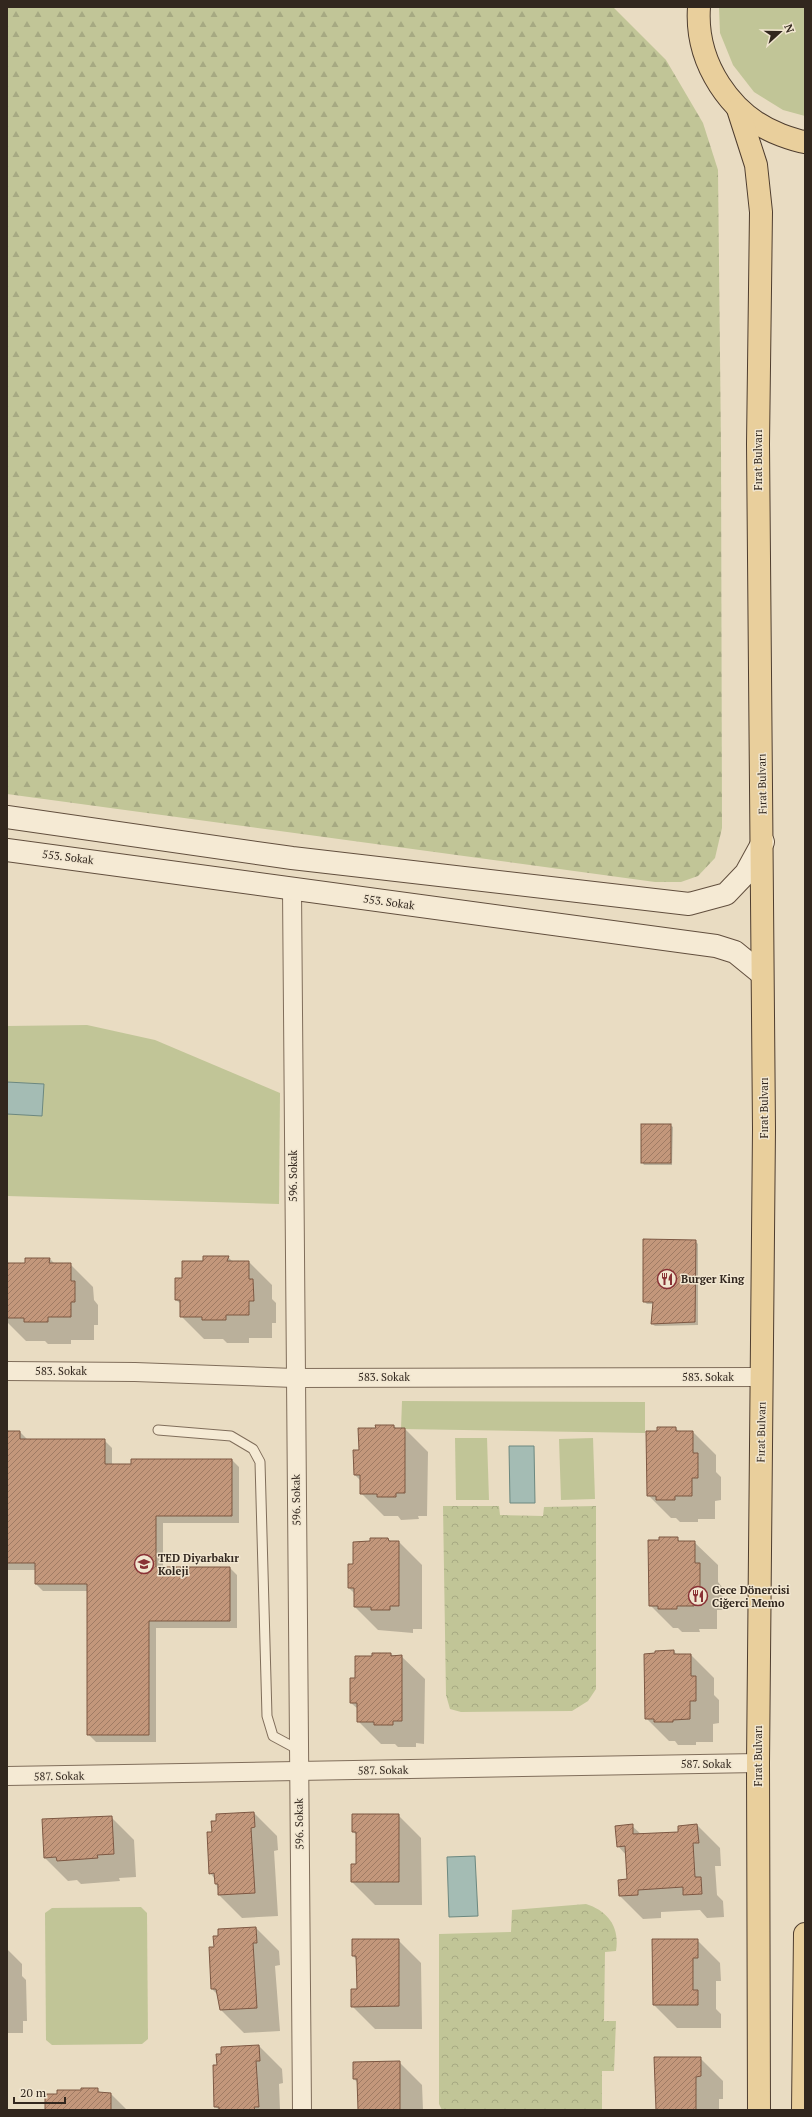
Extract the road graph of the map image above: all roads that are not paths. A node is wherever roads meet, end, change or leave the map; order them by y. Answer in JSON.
{"nodes":[{"id":1,"x":694,"y":12,"type":"edge"},
{"id":2,"x":738,"y":109,"type":"junction"},
{"id":3,"x":805,"y":142,"type":"edge"},
{"id":4,"x":7,"y":817,"type":"edge"},
{"id":5,"x":763,"y":842,"type":"junction"},
{"id":6,"x":7,"y":850,"type":"edge"},
{"id":7,"x":292,"y":889,"type":"junction"},
{"id":8,"x":762,"y":974,"type":"junction"},
{"id":9,"x":7,"y":1371,"type":"edge"},
{"id":10,"x":762,"y":1377,"type":"junction"},
{"id":11,"x":294,"y":1378,"type":"junction"},
{"id":12,"x":158,"y":1430,"type":"dead end"},
{"id":13,"x":299,"y":1750,"type":"junction"},
{"id":14,"x":758,"y":1763,"type":"junction"},
{"id":15,"x":299,"y":1773,"type":"junction"},
{"id":16,"x":7,"y":1776,"type":"edge"},
{"id":17,"x":805,"y":1934,"type":"edge"},
{"id":18,"x":302,"y":2110,"type":"edge"},
{"id":19,"x":759,"y":2110,"type":"edge"},
{"id":20,"x":803,"y":2110,"type":"edge"}],
"edges":[{"from":1,"to":2,"type":"main road"},
{"from":2,"to":3,"type":"main road"},
{"from":2,"to":5,"type":"main road","name":"Fırat Bulvarı"},
{"from":4,"to":5,"type":"main road"},
{"from":5,"to":8,"type":"main road","name":"Fırat Bulvarı"},
{"from":6,"to":7,"type":"main road","name":"553. Sokak"},
{"from":7,"to":8,"type":"main road","name":"553. Sokak"},
{"from":7,"to":11,"type":"street","name":"596. Sokak"},
{"from":8,"to":10,"type":"main road","name":"Fırat Bulvarı"},
{"from":9,"to":11,"type":"street","name":"583. Sokak"},
{"from":10,"to":11,"type":"street","name":"583. Sokak"},
{"from":10,"to":14,"type":"main road","name":"Fırat Bulvarı"},
{"from":11,"to":13,"type":"street","name":"596. Sokak"},
{"from":12,"to":13,"type":"lane"},
{"from":13,"to":15,"type":"street","name":"596. Sokak"},
{"from":14,"to":15,"type":"street","name":"587. Sokak"},
{"from":14,"to":19,"type":"main road","name":"Fırat Bulvarı"},
{"from":15,"to":16,"type":"street","name":"587. Sokak"},
{"from":15,"to":18,"type":"street","name":"596. Sokak"},
{"from":17,"to":20,"type":"main road"}]}
